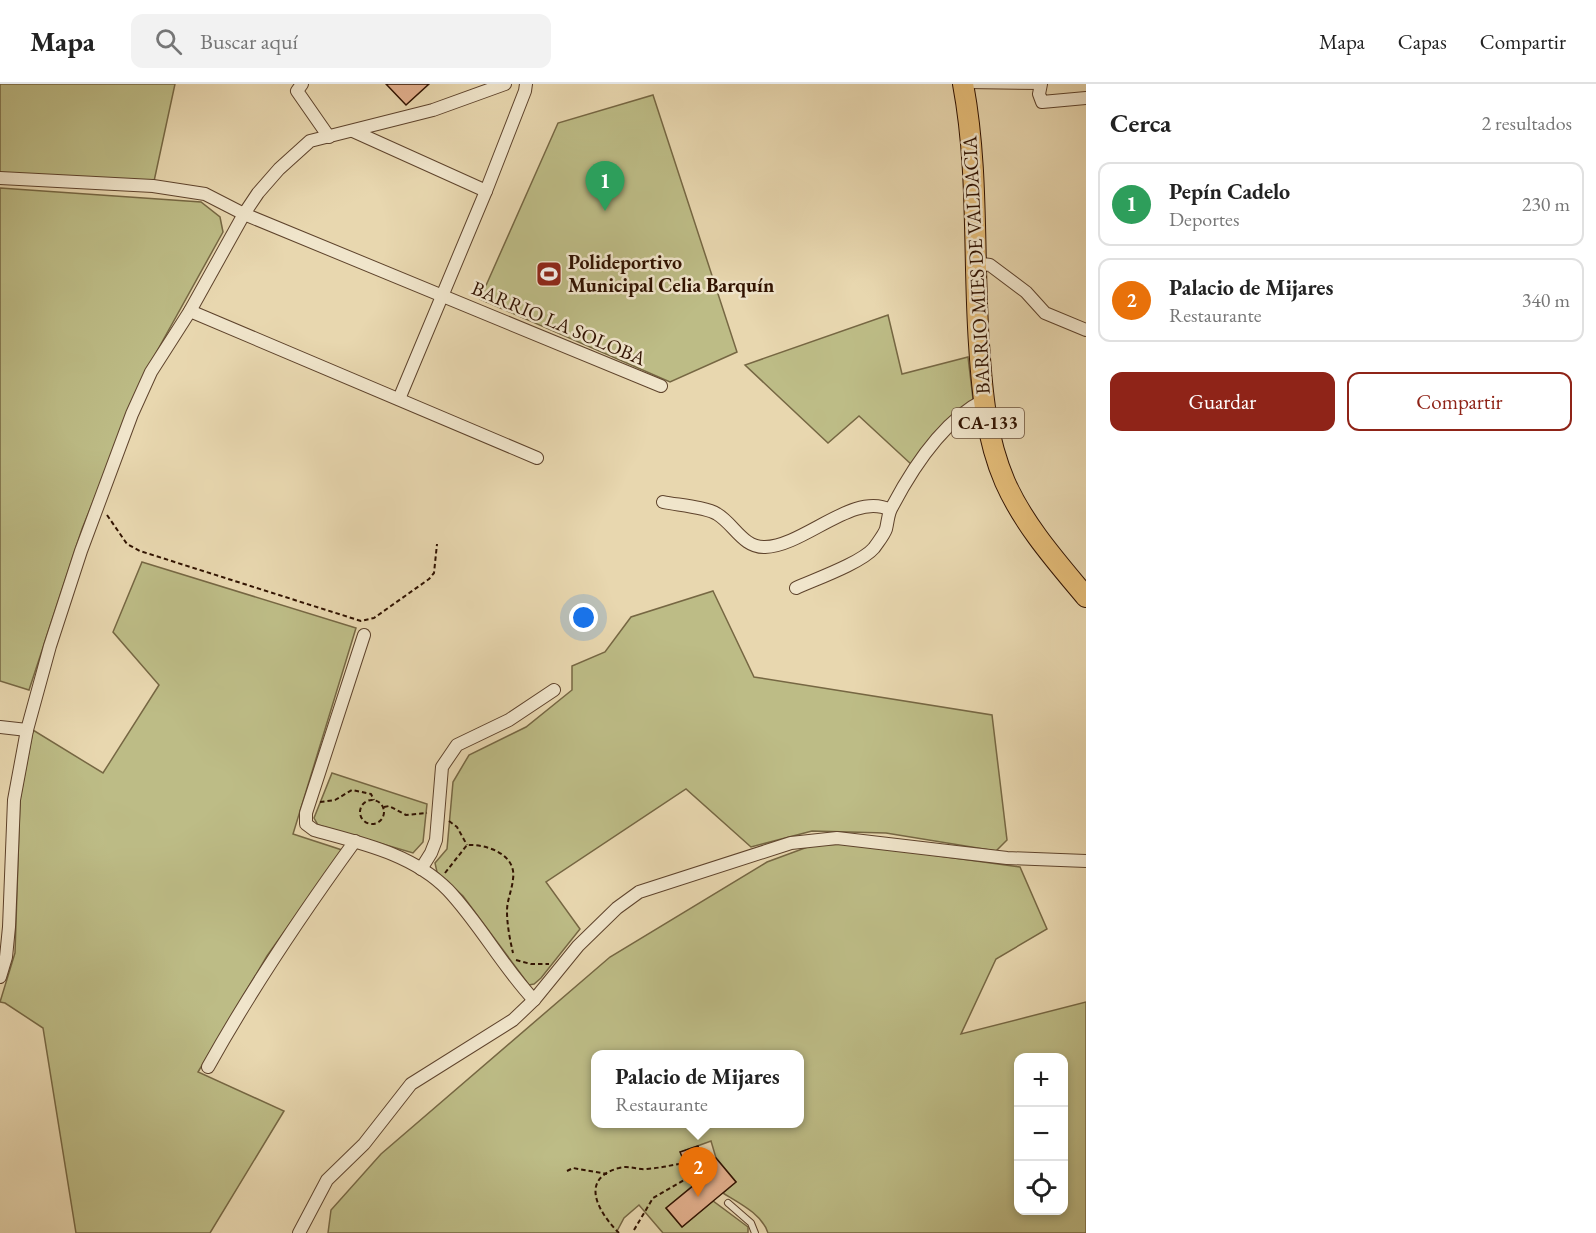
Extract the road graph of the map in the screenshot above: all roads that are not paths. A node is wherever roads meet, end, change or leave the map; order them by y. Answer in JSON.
{"nodes":[{"id":1,"x":302,"y":84,"type":"edge"},
{"id":2,"x":505,"y":84,"type":"edge"},
{"id":3,"x":526,"y":84,"type":"edge"},
{"id":4,"x":963,"y":85,"type":"edge"},
{"id":5,"x":1041,"y":85,"type":"edge"},
{"id":6,"x":1086,"y":98,"type":"edge"},
{"id":7,"x":353,"y":131,"type":"junction"},
{"id":8,"x":329,"y":136,"type":"junction"},
{"id":9,"x":0,"y":178,"type":"edge"},
{"id":10,"x":486,"y":191,"type":"junction"},
{"id":11,"x":244,"y":214,"type":"junction"},
{"id":12,"x":975,"y":263,"type":"junction"},
{"id":13,"x":442,"y":296,"type":"junction"},
{"id":14,"x":190,"y":311,"type":"junction"},
{"id":15,"x":1086,"y":330,"type":"edge"},
{"id":16,"x":661,"y":386,"type":"dead end"},
{"id":17,"x":399,"y":399,"type":"junction"},
{"id":18,"x":984,"y":400,"type":"junction"},
{"id":19,"x":537,"y":458,"type":"dead end"},
{"id":20,"x":663,"y":502,"type":"dead end"},
{"id":21,"x":890,"y":510,"type":"junction"},
{"id":22,"x":796,"y":588,"type":"dead end"},
{"id":23,"x":1086,"y":597,"type":"edge"},
{"id":24,"x":364,"y":635,"type":"dead end"},
{"id":25,"x":554,"y":690,"type":"dead end"},
{"id":26,"x":0,"y":727,"type":"edge"},
{"id":27,"x":27,"y":730,"type":"junction"},
{"id":28,"x":355,"y":841,"type":"junction"},
{"id":29,"x":1086,"y":861,"type":"edge"},
{"id":30,"x":421,"y":869,"type":"junction"},
{"id":31,"x":5,"y":906,"type":"edge"},
{"id":32,"x":0,"y":977,"type":"edge"},
{"id":33,"x":534,"y":1000,"type":"junction"},
{"id":34,"x":208,"y":1067,"type":"dead end"},
{"id":35,"x":728,"y":1203,"type":"dead end"},
{"id":36,"x":299,"y":1233,"type":"edge"},
{"id":37,"x":755,"y":1233,"type":"edge"}],
"edges":[{"from":1,"to":8,"type":"street"},
{"from":2,"to":7,"type":"street"},
{"from":3,"to":10,"type":"street","name":"BARRIO LA SOLOBA"},
{"from":4,"to":5,"type":"lane"},
{"from":4,"to":12,"type":"main road","name":"BARRIO MIES DE VALDACIA","number":"CA-133"},
{"from":5,"to":6,"type":"street"},
{"from":7,"to":8,"type":"street"},
{"from":7,"to":10,"type":"street"},
{"from":8,"to":11,"type":"street"},
{"from":9,"to":11,"type":"street","name":"BARRIO LA SOLOBA"},
{"from":10,"to":13,"type":"street","name":"BARRIO LA SOLOBA"},
{"from":11,"to":13,"type":"street","name":"BARRIO LA SOLOBA"},
{"from":11,"to":14,"type":"street"},
{"from":12,"to":15,"type":"street"},
{"from":12,"to":18,"type":"main road","name":"BARRIO MIES DE VALDACIA","number":"CA-133"},
{"from":13,"to":16,"type":"street","name":"BARRIO LA SOLOBA"},
{"from":13,"to":17,"type":"street","name":"BARRIO LA SOLOBA"},
{"from":14,"to":17,"type":"street"},
{"from":14,"to":27,"type":"street"},
{"from":17,"to":19,"type":"street"},
{"from":18,"to":21,"type":"street"},
{"from":18,"to":23,"type":"main road","name":"BARRIO MIES DE VALDACIA","number":"CA-133"},
{"from":20,"to":21,"type":"street"},
{"from":21,"to":22,"type":"street"},
{"from":24,"to":28,"type":"street"},
{"from":25,"to":30,"type":"street"},
{"from":26,"to":27,"type":"street"},
{"from":27,"to":31,"type":"street"},
{"from":28,"to":30,"type":"street"},
{"from":28,"to":34,"type":"street"},
{"from":29,"to":33,"type":"street"},
{"from":30,"to":33,"type":"street"},
{"from":31,"to":32,"type":"street"},
{"from":33,"to":36,"type":"street"},
{"from":35,"to":37,"type":"lane"}]}
